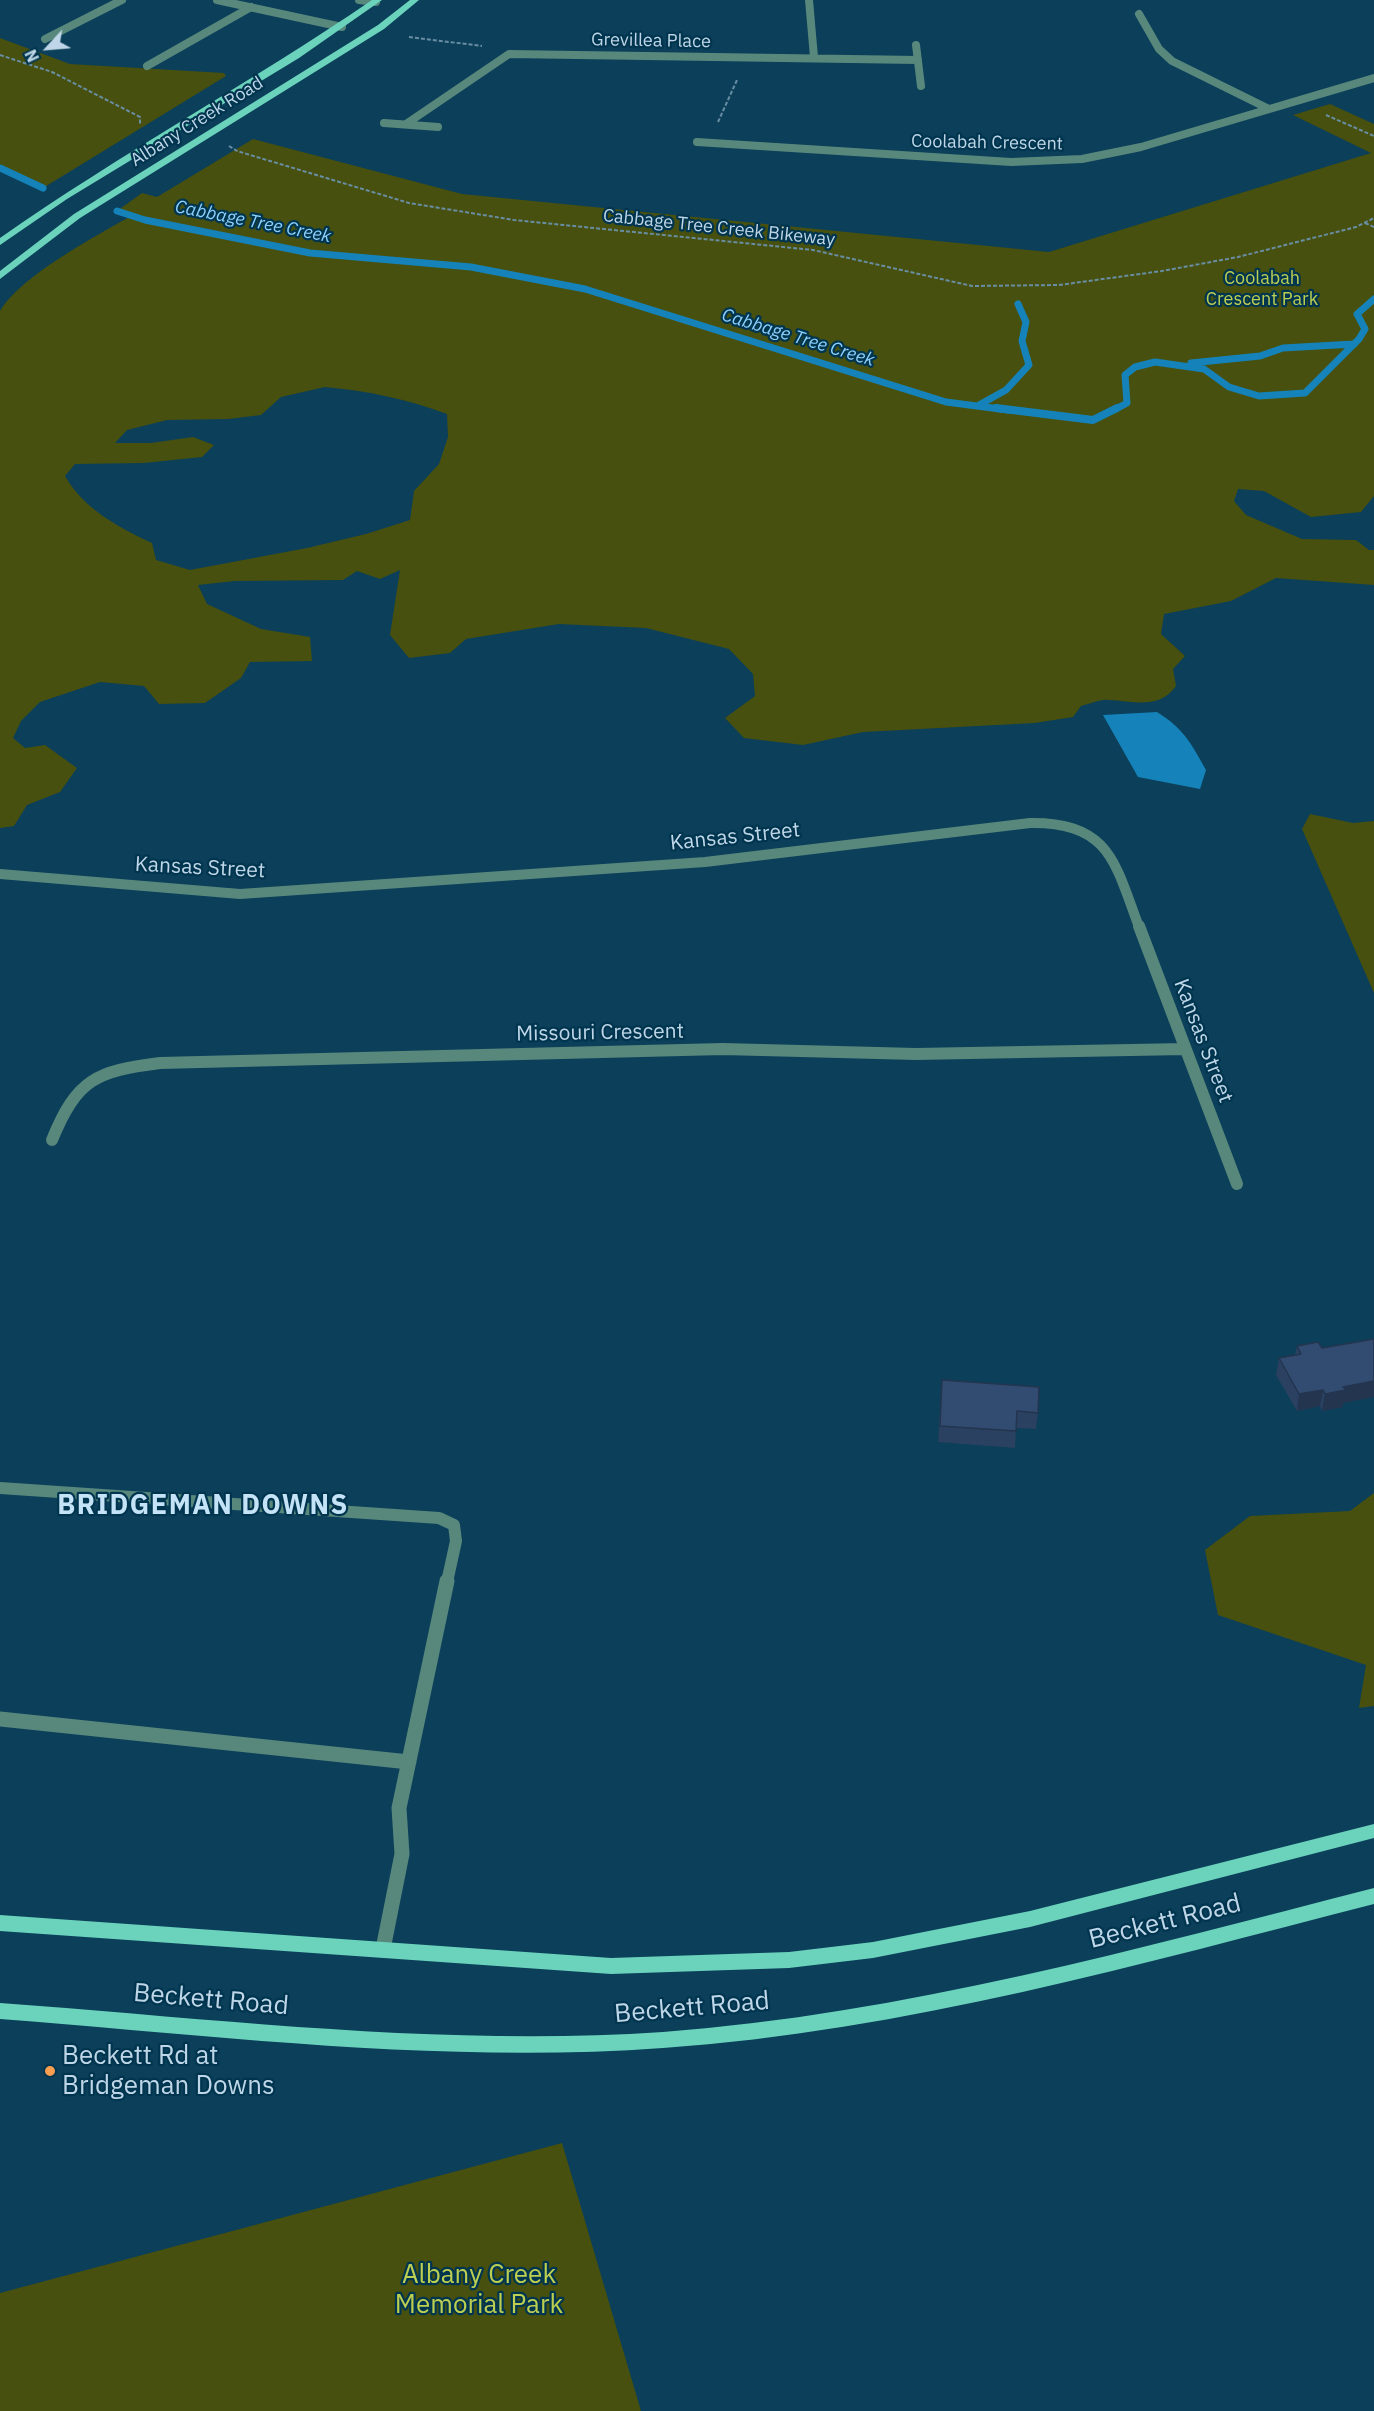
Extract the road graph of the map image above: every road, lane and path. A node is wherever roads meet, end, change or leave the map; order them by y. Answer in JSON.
{"nodes":[{"id":1,"x":122,"y":0,"type":"edge"},
{"id":2,"x":217,"y":0,"type":"edge"},
{"id":3,"x":359,"y":0,"type":"edge"},
{"id":4,"x":415,"y":0,"type":"edge"},
{"id":5,"x":809,"y":0,"type":"edge"},
{"id":6,"x":377,"y":1,"type":"edge"},
{"id":7,"x":250,"y":7,"type":"junction"},
{"id":8,"x":1139,"y":14,"type":"dead end"},
{"id":9,"x":342,"y":27,"type":"junction"},
{"id":10,"x":409,"y":37,"type":"dead end"},
{"id":11,"x":45,"y":39,"type":"dead end"},
{"id":12,"x":916,"y":45,"type":"dead end"},
{"id":13,"x":509,"y":54,"type":"junction"},
{"id":14,"x":0,"y":56,"type":"edge"},
{"id":15,"x":746,"y":57,"type":"junction"},
{"id":16,"x":814,"y":57,"type":"junction"},
{"id":17,"x":918,"y":60,"type":"junction"},
{"id":18,"x":147,"y":66,"type":"dead end"},
{"id":19,"x":1374,"y":78,"type":"edge"},
{"id":20,"x":921,"y":86,"type":"dead end"},
{"id":21,"x":1295,"y":101,"type":"junction"},
{"id":22,"x":1269,"y":109,"type":"junction"},
{"id":23,"x":384,"y":123,"type":"dead end"},
{"id":24,"x":406,"y":124,"type":"junction"},
{"id":25,"x":438,"y":127,"type":"dead end"},
{"id":26,"x":145,"y":128,"type":"dead end"},
{"id":27,"x":1374,"y":136,"type":"edge"},
{"id":28,"x":228,"y":141,"type":"dead end"},
{"id":29,"x":697,"y":142,"type":"joint"},
{"id":30,"x":1374,"y":218,"type":"edge"},
{"id":31,"x":1365,"y":222,"type":"junction"},
{"id":32,"x":1374,"y":227,"type":"edge"},
{"id":33,"x":0,"y":242,"type":"edge"},
{"id":34,"x":0,"y":276,"type":"edge"},
{"id":35,"x":0,"y":874,"type":"edge"},
{"id":36,"x":1185,"y":1049,"type":"junction"},
{"id":37,"x":52,"y":1140,"type":"dead end"},
{"id":38,"x":1237,"y":1184,"type":"dead end"},
{"id":39,"x":0,"y":1488,"type":"edge"},
{"id":40,"x":0,"y":1719,"type":"edge"},
{"id":41,"x":409,"y":1762,"type":"junction"},
{"id":42,"x":1374,"y":1831,"type":"edge"},
{"id":43,"x":1374,"y":1896,"type":"edge"},
{"id":44,"x":0,"y":1923,"type":"edge"},
{"id":45,"x":383,"y":1949,"type":"junction"},
{"id":46,"x":0,"y":2011,"type":"edge"}],
"edges":[{"from":1,"to":11,"type":"street"},
{"from":2,"to":7,"type":"street"},
{"from":3,"to":6,"type":"street"},
{"from":4,"to":34,"type":"main road","name":"Albany Creek Road"},
{"from":5,"to":16,"type":"street"},
{"from":6,"to":9,"type":"main road","name":"Albany Creek Road"},
{"from":7,"to":9,"type":"street"},
{"from":7,"to":18,"type":"street"},
{"from":8,"to":22,"type":"street"},
{"from":9,"to":33,"type":"main road","name":"Albany Creek Road"},
{"from":10,"to":13,"type":"path"},
{"from":12,"to":17,"type":"street"},
{"from":13,"to":15,"type":"street","name":"Grevillea Place"},
{"from":13,"to":24,"type":"street"},
{"from":14,"to":26,"type":"path"},
{"from":15,"to":16,"type":"street","name":"Grevillea Place"},
{"from":15,"to":29,"type":"path"},
{"from":16,"to":17,"type":"street","name":"Grevillea Place"},
{"from":17,"to":20,"type":"street"},
{"from":19,"to":21,"type":"street","name":"Coolabah Crescent"},
{"from":21,"to":22,"type":"street","name":"Coolabah Crescent"},
{"from":21,"to":27,"type":"path"},
{"from":22,"to":29,"type":"street","name":"Coolabah Crescent"},
{"from":23,"to":24,"type":"street"},
{"from":24,"to":25,"type":"street"},
{"from":28,"to":31,"type":"path","name":"Cabbage Tree Creek Bikeway"},
{"from":30,"to":31,"type":"path","name":"Cabbage Tree Creek Bikeway"},
{"from":31,"to":32,"type":"path"},
{"from":35,"to":36,"type":"street","name":"Kansas Street"},
{"from":36,"to":37,"type":"street","name":"Missouri Crescent"},
{"from":36,"to":38,"type":"street","name":"Kansas Street"},
{"from":39,"to":41,"type":"street"},
{"from":40,"to":41,"type":"street"},
{"from":41,"to":45,"type":"street"},
{"from":42,"to":45,"type":"main road","name":"Beckett Road"},
{"from":43,"to":46,"type":"main road","name":"Beckett Road"},
{"from":44,"to":45,"type":"main road","name":"Beckett Road"}]}
